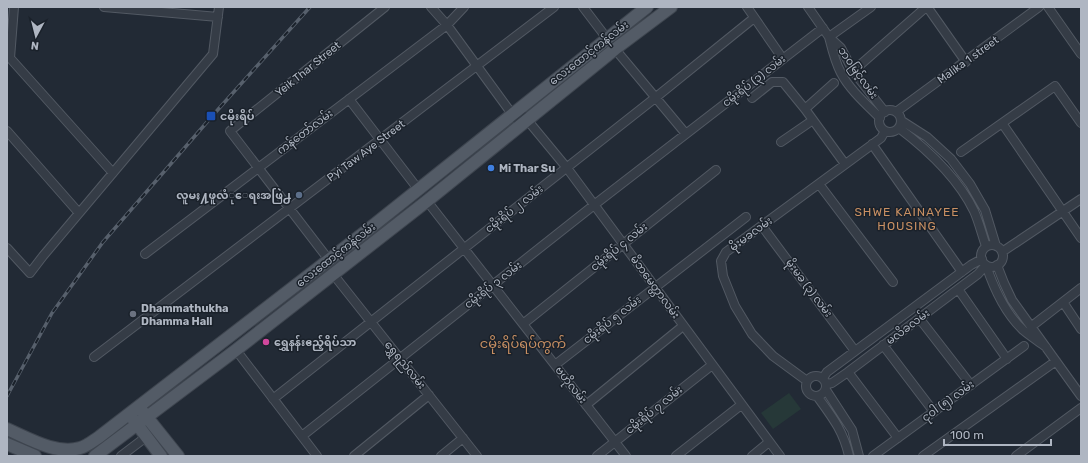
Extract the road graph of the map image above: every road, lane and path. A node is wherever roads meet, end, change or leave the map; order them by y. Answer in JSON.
{"nodes":[{"id":1,"x":14,"y":7,"type":"edge"},
{"id":2,"x":104,"y":7,"type":"edge"},
{"id":3,"x":219,"y":7,"type":"edge"},
{"id":4,"x":385,"y":7,"type":"edge"},
{"id":5,"x":431,"y":7,"type":"edge"},
{"id":6,"x":464,"y":7,"type":"edge"},
{"id":7,"x":554,"y":7,"type":"edge"},
{"id":8,"x":583,"y":7,"type":"edge"},
{"id":9,"x":647,"y":7,"type":"edge"},
{"id":10,"x":670,"y":7,"type":"edge"},
{"id":11,"x":747,"y":7,"type":"edge"},
{"id":12,"x":808,"y":7,"type":"edge"},
{"id":13,"x":871,"y":7,"type":"edge"},
{"id":14,"x":1039,"y":7,"type":"edge"},
{"id":15,"x":1048,"y":7,"type":"edge"},
{"id":16,"x":218,"y":17,"type":"junction"},
{"id":17,"x":754,"y":18,"type":"junction"},
{"id":18,"x":447,"y":26,"type":"junction"},
{"id":19,"x":823,"y":28,"type":"junction"},
{"id":20,"x":829,"y":37,"type":"junction"},
{"id":21,"x":607,"y":38,"type":"junction"},
{"id":22,"x":615,"y":49,"type":"junction"},
{"id":23,"x":1081,"y":54,"type":"edge"},
{"id":24,"x":783,"y":59,"type":"junction"},
{"id":25,"x":966,"y":62,"type":"junction"},
{"id":26,"x":860,"y":65,"type":"dead end"},
{"id":27,"x":477,"y":66,"type":"junction"},
{"id":28,"x":834,"y":83,"type":"dead end"},
{"id":29,"x":655,"y":98,"type":"junction"},
{"id":30,"x":752,"y":98,"type":"dead end"},
{"id":31,"x":349,"y":99,"type":"junction"},
{"id":32,"x":805,"y":109,"type":"junction"},
{"id":33,"x":515,"y":111,"type":"junction"},
{"id":34,"x":896,"y":112,"type":"junction"},
{"id":35,"x":882,"y":115,"type":"junction"},
{"id":36,"x":813,"y":120,"type":"junction"},
{"id":37,"x":525,"y":123,"type":"junction"},
{"id":38,"x":1002,"y":123,"type":"junction"},
{"id":39,"x":1081,"y":123,"type":"edge"},
{"id":40,"x":900,"y":125,"type":"junction"},
{"id":41,"x":7,"y":131,"type":"edge"},
{"id":42,"x":885,"y":131,"type":"junction"},
{"id":43,"x":686,"y":134,"type":"junction"},
{"id":44,"x":380,"y":140,"type":"junction"},
{"id":45,"x":781,"y":142,"type":"dead end"},
{"id":46,"x":872,"y":144,"type":"junction"},
{"id":47,"x":961,"y":152,"type":"dead end"},
{"id":48,"x":845,"y":164,"type":"junction"},
{"id":49,"x":258,"y":168,"type":"junction"},
{"id":50,"x":567,"y":168,"type":"junction"},
{"id":51,"x":716,"y":170,"type":"dead end"},
{"id":52,"x":113,"y":173,"type":"junction"},
{"id":53,"x":819,"y":184,"type":"junction"},
{"id":54,"x":418,"y":189,"type":"junction"},
{"id":55,"x":1081,"y":199,"type":"edge"},
{"id":56,"x":427,"y":201,"type":"junction"},
{"id":57,"x":594,"y":205,"type":"junction"},
{"id":58,"x":290,"y":209,"type":"junction"},
{"id":59,"x":1062,"y":211,"type":"junction"},
{"id":60,"x":79,"y":213,"type":"junction"},
{"id":61,"x":746,"y":217,"type":"dead end"},
{"id":62,"x":762,"y":226,"type":"junction"},
{"id":63,"x":365,"y":232,"type":"junction"},
{"id":64,"x":1081,"y":238,"type":"edge"},
{"id":65,"x":373,"y":243,"type":"junction"},
{"id":66,"x":623,"y":244,"type":"junction"},
{"id":67,"x":986,"y":246,"type":"junction"},
{"id":68,"x":7,"y":248,"type":"edge"},
{"id":69,"x":464,"y":249,"type":"junction"},
{"id":70,"x":999,"y":249,"type":"junction"},
{"id":71,"x":145,"y":254,"type":"dead end"},
{"id":72,"x":329,"y":260,"type":"junction"},
{"id":73,"x":984,"y":262,"type":"junction"},
{"id":74,"x":997,"y":265,"type":"junction"},
{"id":75,"x":962,"y":272,"type":"junction"},
{"id":76,"x":333,"y":274,"type":"junction"},
{"id":77,"x":893,"y":282,"type":"dead end"},
{"id":78,"x":492,"y":285,"type":"junction"},
{"id":79,"x":655,"y":287,"type":"junction"},
{"id":80,"x":958,"y":288,"type":"junction"},
{"id":81,"x":1081,"y":288,"type":"edge"},
{"id":82,"x":1063,"y":302,"type":"junction"},
{"id":83,"x":919,"y":318,"type":"junction"},
{"id":84,"x":370,"y":322,"type":"junction"},
{"id":85,"x":523,"y":324,"type":"junction"},
{"id":86,"x":683,"y":326,"type":"junction"},
{"id":87,"x":1032,"y":326,"type":"junction"},
{"id":88,"x":1081,"y":329,"type":"edge"},
{"id":89,"x":883,"y":345,"type":"junction"},
{"id":90,"x":1024,"y":346,"type":"dead end"},
{"id":91,"x":1046,"y":347,"type":"junction"},
{"id":92,"x":236,"y":350,"type":"junction"},
{"id":93,"x":855,"y":351,"type":"junction"},
{"id":94,"x":94,"y":357,"type":"dead end"},
{"id":95,"x":400,"y":359,"type":"junction"},
{"id":96,"x":1007,"y":359,"type":"junction"},
{"id":97,"x":1056,"y":361,"type":"junction"},
{"id":98,"x":555,"y":365,"type":"junction"},
{"id":99,"x":712,"y":365,"type":"junction"},
{"id":100,"x":848,"y":372,"type":"junction"},
{"id":101,"x":807,"y":381,"type":"junction"},
{"id":102,"x":825,"y":384,"type":"junction"},
{"id":103,"x":971,"y":385,"type":"junction"},
{"id":104,"x":428,"y":395,"type":"junction"},
{"id":105,"x":817,"y":396,"type":"junction"},
{"id":106,"x":1081,"y":396,"type":"edge"},
{"id":107,"x":273,"y":399,"type":"junction"},
{"id":108,"x":586,"y":405,"type":"junction"},
{"id":109,"x":741,"y":405,"type":"junction"},
{"id":110,"x":1081,"y":408,"type":"edge"},
{"id":111,"x":134,"y":411,"type":"junction"},
{"id":112,"x":934,"y":412,"type":"junction"},
{"id":113,"x":147,"y":417,"type":"junction"},
{"id":114,"x":137,"y":425,"type":"junction"},
{"id":115,"x":7,"y":429,"type":"edge"},
{"id":116,"x":302,"y":436,"type":"junction"},
{"id":117,"x":146,"y":437,"type":"junction"},
{"id":118,"x":463,"y":438,"type":"junction"},
{"id":119,"x":898,"y":438,"type":"junction"},
{"id":120,"x":615,"y":442,"type":"junction"},
{"id":121,"x":769,"y":442,"type":"junction"},
{"id":122,"x":7,"y":444,"type":"edge"},
{"id":123,"x":35,"y":456,"type":"edge"},
{"id":124,"x":95,"y":456,"type":"edge"},
{"id":125,"x":121,"y":456,"type":"edge"},
{"id":126,"x":161,"y":456,"type":"edge"},
{"id":127,"x":178,"y":456,"type":"edge"},
{"id":128,"x":317,"y":456,"type":"edge"},
{"id":129,"x":354,"y":456,"type":"edge"},
{"id":130,"x":441,"y":456,"type":"edge"},
{"id":131,"x":477,"y":456,"type":"edge"},
{"id":132,"x":597,"y":456,"type":"edge"},
{"id":133,"x":626,"y":456,"type":"edge"},
{"id":134,"x":676,"y":456,"type":"edge"},
{"id":135,"x":752,"y":456,"type":"edge"},
{"id":136,"x":780,"y":456,"type":"edge"},
{"id":137,"x":849,"y":456,"type":"edge"},
{"id":138,"x":859,"y":456,"type":"edge"},
{"id":139,"x":873,"y":456,"type":"edge"},
{"id":140,"x":923,"y":456,"type":"edge"},
{"id":141,"x":1016,"y":456,"type":"edge"}],
"edges":[{"from":1,"to":52,"type":"street"},
{"from":2,"to":16,"type":"street"},
{"from":3,"to":16,"type":"street"},
{"from":4,"to":49,"type":"street","name":"Yeik Thar Street"},
{"from":5,"to":18,"type":"street","name":"မိဘမေတ္တာလမ်း"},
{"from":6,"to":18,"type":"street","name":"ကန်တော်လမ်း"},
{"from":7,"to":27,"type":"street","name":"Pyi Taw Aye Street"},
{"from":8,"to":21,"type":"street"},
{"from":9,"to":21,"type":"main road","name":"လေးထောင့်ကန်လမ်း"},
{"from":10,"to":22,"type":"main road","name":"လေးထောင့်ကန်လမ်း"},
{"from":11,"to":17,"type":"street"},
{"from":12,"to":19,"type":"street"},
{"from":13,"to":20,"type":"street"},
{"from":14,"to":25,"type":"street","name":"Malika 1 street"},
{"from":15,"to":23,"type":"street"},
{"from":16,"to":52,"type":"street"},
{"from":17,"to":24,"type":"street"},
{"from":17,"to":29,"type":"street","name":"ငမိုးရိပ် ၂ လမ်း"},
{"from":18,"to":27,"type":"street","name":"မိဘမေတ္တာလမ်း"},
{"from":18,"to":31,"type":"street","name":"ကန်တော်လမ်း"},
{"from":19,"to":20,"type":"street"},
{"from":19,"to":24,"type":"street","name":"ငမိုးရိပ် (၃) လမ်း"},
{"from":20,"to":35,"type":"street","name":"ဘ၀မြင့်လမ်း"},
{"from":20,"to":35,"type":"street","name":"ဘ၀မြင့်လမ်း"},
{"from":21,"to":22,"type":"street"},
{"from":21,"to":33,"type":"main road","name":"လေးထောင့်ကန်လမ်း"},
{"from":22,"to":29,"type":"street"},
{"from":22,"to":37,"type":"main road","name":"လေးထောင့်ကန်လမ်း"},
{"from":24,"to":43,"type":"street","name":"ငမိုးရိပ် (၃) လမ်း"},
{"from":25,"to":26,"type":"street"},
{"from":25,"to":34,"type":"street","name":"Malika 1 street"},
{"from":27,"to":33,"type":"street","name":"မိဘမေတ္တာလမ်း"},
{"from":27,"to":44,"type":"street","name":"Pyi Taw Aye Street"},
{"from":28,"to":32,"type":"street"},
{"from":29,"to":43,"type":"street"},
{"from":29,"to":50,"type":"street","name":"ငမိုးရိပ် ၂ လမ်း"},
{"from":30,"to":32,"type":"street"},
{"from":31,"to":44,"type":"street"},
{"from":31,"to":49,"type":"street","name":"ကန်တော်လမ်း"},
{"from":32,"to":36,"type":"street"},
{"from":33,"to":37,"type":"street","name":"မိဘမေတ္တာလမ်း"},
{"from":33,"to":54,"type":"main road","name":"လေးထောင့်ကန်လမ်း"},
{"from":34,"to":35,"type":"street"},
{"from":34,"to":40,"type":"street"},
{"from":35,"to":42,"type":"street"},
{"from":36,"to":45,"type":"street"},
{"from":36,"to":48,"type":"street"},
{"from":37,"to":50,"type":"street","name":"မိဘမေတ္တာလမ်း"},
{"from":37,"to":56,"type":"main road","name":"လေးထောင့်ကန်လမ်း"},
{"from":38,"to":39,"type":"street"},
{"from":38,"to":47,"type":"street"},
{"from":38,"to":59,"type":"street"},
{"from":40,"to":42,"type":"street"},
{"from":40,"to":67,"type":"street"},
{"from":40,"to":70,"type":"street"},
{"from":41,"to":60,"type":"street"},
{"from":42,"to":46,"type":"street","name":"မိုးမခလမ်း"},
{"from":43,"to":57,"type":"street","name":"ငမိုးရိပ် ၃ လမ်း"},
{"from":44,"to":54,"type":"street"},
{"from":44,"to":58,"type":"street","name":"Pyi Taw Aye Street"},
{"from":46,"to":48,"type":"street","name":"မိုးမခလမ်း"},
{"from":46,"to":75,"type":"street"},
{"from":48,"to":53,"type":"street","name":"မိုးမခလမ်း"},
{"from":49,"to":58,"type":"street"},
{"from":49,"to":71,"type":"street","name":"ကန်တော်လမ်း"},
{"from":50,"to":57,"type":"street","name":"မိဘမေတ္တာလမ်း"},
{"from":50,"to":69,"type":"street","name":"ငမိုးရိပ် ၂ လမ်း"},
{"from":51,"to":66,"type":"street","name":"ငမိုးရိပ် ၄ လမ်း"},
{"from":52,"to":60,"type":"street"},
{"from":53,"to":62,"type":"street","name":"မိုးမခလမ်း"},
{"from":53,"to":77,"type":"street"},
{"from":54,"to":56,"type":"main road"},
{"from":54,"to":63,"type":"main road","name":"လေးထောင့်ကန်လမ်း"},
{"from":55,"to":59,"type":"street"},
{"from":56,"to":65,"type":"main road","name":"လေးထောင့်ကန်လမ်း"},
{"from":56,"to":69,"type":"street","name":"ဗဟိုလမ်း"},
{"from":57,"to":66,"type":"street","name":"မိဘမေတ္တာလမ်း"},
{"from":57,"to":78,"type":"street","name":"ငမိုးရိပ် ၃ လမ်း"},
{"from":58,"to":72,"type":"street"},
{"from":58,"to":94,"type":"street","name":"Pyi Taw Aye Street"},
{"from":59,"to":64,"type":"street"},
{"from":59,"to":70,"type":"street"},
{"from":60,"to":68,"type":"street"},
{"from":61,"to":79,"type":"street","name":"ငမိုးရိပ် ၅ လမ်း"},
{"from":62,"to":93,"type":"street","name":"မိုးမခ (၃) လမ်း"},
{"from":62,"to":101,"type":"street","name":"မိုးမခလမ်း"},
{"from":63,"to":65,"type":"main road"},
{"from":63,"to":72,"type":"main road","name":"လေးထောင့်ကန်လမ်း"},
{"from":65,"to":76,"type":"main road","name":"လေးထောင့်ကန်လမ်း"},
{"from":66,"to":79,"type":"street","name":"မိဘမေတ္တာလမ်း"},
{"from":66,"to":85,"type":"street","name":"ငမိုးရိပ် ၄ လမ်း"},
{"from":67,"to":70,"type":"street"},
{"from":67,"to":73,"type":"street"},
{"from":69,"to":78,"type":"street","name":"ဗဟိုလမ်း"},
{"from":69,"to":84,"type":"street","name":"ငမိုးရိပ် ၂ လမ်း"},
{"from":70,"to":74,"type":"street"},
{"from":72,"to":111,"type":"main road","name":"လေးထောင့်ကန်လမ်း"},
{"from":73,"to":74,"type":"street"},
{"from":73,"to":75,"type":"street","name":"မလိခလမ်း"},
{"from":73,"to":80,"type":"street","name":"မလိခလမ်း"},
{"from":73,"to":91,"type":"street"},
{"from":74,"to":87,"type":"street"},
{"from":75,"to":93,"type":"street","name":"မလိခလမ်း"},
{"from":76,"to":84,"type":"street","name":"ရွှေရည်လမ်း"},
{"from":76,"to":92,"type":"main road","name":"လေးထောင့်ကန်လမ်း"},
{"from":78,"to":85,"type":"street","name":"ဗဟိုလမ်း"},
{"from":78,"to":95,"type":"street","name":"ငမိုးရိပ် ၃ လမ်း"},
{"from":79,"to":86,"type":"street","name":"မိဘမေတ္တာလမ်း"},
{"from":79,"to":98,"type":"street","name":"ငမိုးရိပ် ၅ လမ်း"},
{"from":80,"to":83,"type":"street","name":"မလိခလမ်း"},
{"from":80,"to":96,"type":"street"},
{"from":81,"to":82,"type":"street"},
{"from":82,"to":87,"type":"street"},
{"from":82,"to":88,"type":"street"},
{"from":83,"to":89,"type":"street","name":"မလိခလမ်း"},
{"from":83,"to":103,"type":"street"},
{"from":84,"to":95,"type":"street","name":"ရွှေရည်လမ်း"},
{"from":84,"to":107,"type":"street","name":"ငမိုးရိပ် ၂ လမ်း"},
{"from":85,"to":98,"type":"street","name":"ဗဟိုလမ်း"},
{"from":86,"to":99,"type":"street","name":"မိဘမေတ္တာလမ်း"},
{"from":86,"to":108,"type":"street"},
{"from":87,"to":91,"type":"street"},
{"from":89,"to":100,"type":"street","name":"မလိခလမ်း"},
{"from":89,"to":112,"type":"street"},
{"from":90,"to":96,"type":"street","name":"ငုဝါ (၅) လမ်း"},
{"from":91,"to":97,"type":"street"},
{"from":92,"to":107,"type":"street"},
{"from":92,"to":113,"type":"main road","name":"လေးထောင့်ကန်လမ်း"},
{"from":93,"to":102,"type":"street","name":"မလိခလမ်း"},
{"from":95,"to":104,"type":"street","name":"ရွှေရည်လမ်း"},
{"from":95,"to":116,"type":"street","name":"ငမိုးရိပ် ၃ လမ်း"},
{"from":96,"to":103,"type":"street","name":"ငုဝါ (၅) လမ်း"},
{"from":97,"to":106,"type":"street"},
{"from":97,"to":140,"type":"street"},
{"from":98,"to":108,"type":"street","name":"ဗဟိုလမ်း"},
{"from":99,"to":109,"type":"street","name":"မိဘမေတ္တာလမ်း"},
{"from":99,"to":120,"type":"street","name":"ငမိုးရိပ် ၇ လမ်း"},
{"from":100,"to":102,"type":"street","name":"မလိခလမ်း"},
{"from":100,"to":119,"type":"street"},
{"from":101,"to":102,"type":"street"},
{"from":101,"to":105,"type":"street"},
{"from":102,"to":105,"type":"street"},
{"from":102,"to":138,"type":"street"},
{"from":103,"to":112,"type":"street","name":"ငုဝါ (၅) လမ်း"},
{"from":104,"to":118,"type":"street","name":"ရွှေရည်လမ်း"},
{"from":104,"to":129,"type":"street"},
{"from":105,"to":137,"type":"street"},
{"from":107,"to":116,"type":"street"},
{"from":108,"to":120,"type":"street","name":"ဗဟိုလမ်း"},
{"from":109,"to":121,"type":"street","name":"မိဘမေတ္တာလမ်း"},
{"from":109,"to":134,"type":"street"},
{"from":110,"to":141,"type":"street"},
{"from":111,"to":113,"type":"main road"},
{"from":111,"to":114,"type":"main road"},
{"from":111,"to":115,"type":"main road","name":"လေးထောင့်ကန်လမ်း"},
{"from":112,"to":119,"type":"street","name":"ငုဝါ (၅) လမ်း"},
{"from":113,"to":114,"type":"main road","name":"လေးထောင့်ကန်လမ်း"},
{"from":113,"to":127,"type":"main road"},
{"from":114,"to":117,"type":"main road"},
{"from":114,"to":124,"type":"main road","name":"လေးထောင့်ကန်လမ်း"},
{"from":116,"to":128,"type":"street"},
{"from":117,"to":125,"type":"street"},
{"from":117,"to":126,"type":"main road"},
{"from":118,"to":130,"type":"street"},
{"from":118,"to":131,"type":"street","name":"ရွှေရည်လမ်း"},
{"from":119,"to":139,"type":"street","name":"ငုဝါ (၅) လမ်း"},
{"from":120,"to":132,"type":"street","name":"ငမိုးရိပ် ၇ လမ်း"},
{"from":120,"to":133,"type":"street","name":"ဗဟိုလမ်း"},
{"from":121,"to":135,"type":"street"},
{"from":121,"to":136,"type":"street","name":"မိဘမေတ္တာလမ်း"},
{"from":122,"to":123,"type":"main road"}]}
